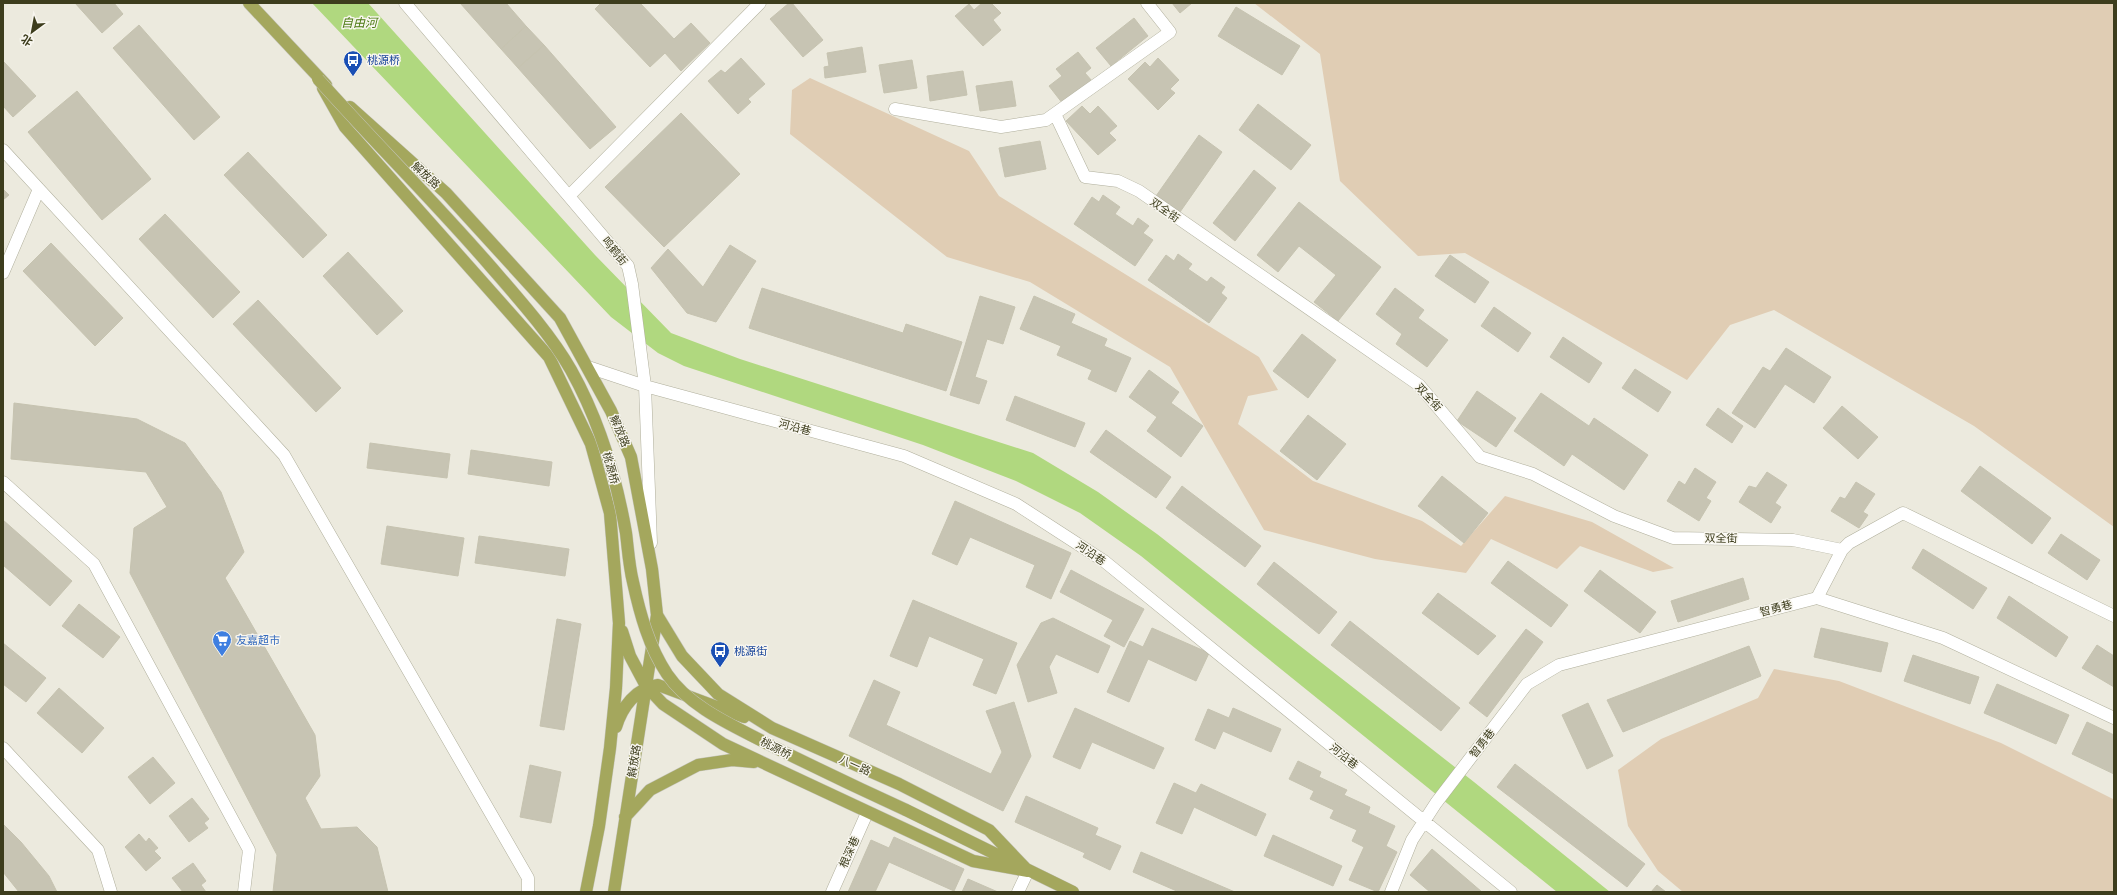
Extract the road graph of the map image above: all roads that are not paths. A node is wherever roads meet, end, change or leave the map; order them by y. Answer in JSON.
{"nodes":[{"id":1,"x":249,"y":3,"type":"edge"},
{"id":2,"x":405,"y":3,"type":"edge"},
{"id":3,"x":760,"y":3,"type":"edge"},
{"id":4,"x":1147,"y":3,"type":"edge"},
{"id":5,"x":318,"y":79,"type":"junction"},
{"id":6,"x":894,"y":109,"type":"dead end"},
{"id":7,"x":1055,"y":114,"type":"junction"},
{"id":8,"x":3,"y":150,"type":"edge"},
{"id":9,"x":39,"y":189,"type":"junction"},
{"id":10,"x":569,"y":196,"type":"junction"},
{"id":11,"x":3,"y":273,"type":"edge"},
{"id":12,"x":588,"y":367,"type":"junction"},
{"id":13,"x":645,"y":386,"type":"junction"},
{"id":14,"x":3,"y":482,"type":"edge"},
{"id":15,"x":1842,"y":550,"type":"junction"},
{"id":16,"x":652,"y":569,"type":"junction"},
{"id":17,"x":1816,"y":598,"type":"junction"},
{"id":18,"x":657,"y":614,"type":"junction"},
{"id":19,"x":2114,"y":616,"type":"edge"},
{"id":20,"x":619,"y":624,"type":"junction"},
{"id":21,"x":646,"y":686,"type":"junction"},
{"id":22,"x":2114,"y":718,"type":"edge"},
{"id":23,"x":772,"y":728,"type":"junction"},
{"id":24,"x":3,"y":748,"type":"edge"},
{"id":25,"x":610,"y":748,"type":"junction"},
{"id":26,"x":765,"y":764,"type":"junction"},
{"id":27,"x":866,"y":813,"type":"junction"},
{"id":28,"x":625,"y":817,"type":"junction"},
{"id":29,"x":1425,"y":822,"type":"junction"},
{"id":30,"x":1028,"y":871,"type":"junction"},
{"id":31,"x":111,"y":892,"type":"edge"},
{"id":32,"x":244,"y":892,"type":"edge"},
{"id":33,"x":528,"y":892,"type":"edge"},
{"id":34,"x":586,"y":892,"type":"edge"},
{"id":35,"x":614,"y":892,"type":"edge"},
{"id":36,"x":832,"y":892,"type":"edge"},
{"id":37,"x":1018,"y":892,"type":"edge"},
{"id":38,"x":1073,"y":892,"type":"edge"},
{"id":39,"x":1391,"y":892,"type":"edge"},
{"id":40,"x":1511,"y":892,"type":"edge"}],
"edges":[{"from":1,"to":5,"type":"main road","name":"解放路"},
{"from":2,"to":10,"type":"street","name":"鸣鹤街"},
{"from":3,"to":10,"type":"street"},
{"from":4,"to":7,"type":"street"},
{"from":5,"to":12,"type":"main road","name":"解放路"},
{"from":5,"to":20,"type":"main road","name":"解放路"},
{"from":5,"to":30,"type":"main road","name":"桃源桥","bridge":true},
{"from":6,"to":7,"type":"street"},
{"from":7,"to":15,"type":"street","name":"双全街"},
{"from":8,"to":9,"type":"street"},
{"from":9,"to":11,"type":"street"},
{"from":9,"to":33,"type":"street"},
{"from":10,"to":13,"type":"street","name":"鸣鹤街"},
{"from":12,"to":13,"type":"street","name":"河沿巷"},
{"from":12,"to":16,"type":"main road","name":"解放路"},
{"from":13,"to":16,"type":"street","name":"鸣鹤街"},
{"from":13,"to":29,"type":"street","name":"河沿巷"},
{"from":14,"to":32,"type":"street"},
{"from":15,"to":17,"type":"street"},
{"from":15,"to":19,"type":"street"},
{"from":16,"to":18,"type":"main road","name":"解放路"},
{"from":17,"to":22,"type":"street"},
{"from":17,"to":29,"type":"street","name":"智勇巷"},
{"from":18,"to":21,"type":"main road","name":"解放路"},
{"from":18,"to":23,"type":"main road","name":"八一路"},
{"from":20,"to":21,"type":"main road"},
{"from":20,"to":25,"type":"main road","name":"解放路"},
{"from":21,"to":23,"type":"main road"},
{"from":21,"to":25,"type":"main road"},
{"from":21,"to":26,"type":"main road"},
{"from":21,"to":28,"type":"main road","name":"解放路"},
{"from":23,"to":30,"type":"main road","name":"八一路"},
{"from":24,"to":31,"type":"street"},
{"from":25,"to":34,"type":"main road","name":"解放路"},
{"from":26,"to":27,"type":"main road"},
{"from":26,"to":28,"type":"main road"},
{"from":27,"to":30,"type":"main road"},
{"from":27,"to":36,"type":"street","name":"根深巷"},
{"from":28,"to":35,"type":"main road","name":"解放路"},
{"from":29,"to":39,"type":"street","name":"智勇巷"},
{"from":29,"to":40,"type":"street","name":"河沿巷"},
{"from":30,"to":37,"type":"street"},
{"from":30,"to":38,"type":"main road","name":"八一路"}]}
